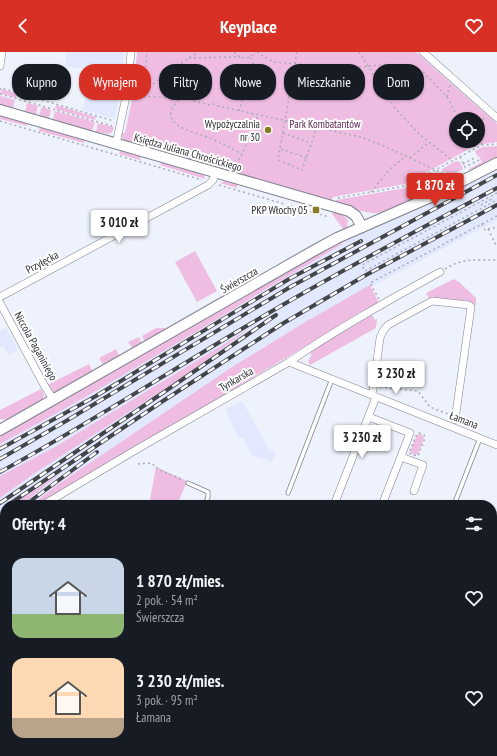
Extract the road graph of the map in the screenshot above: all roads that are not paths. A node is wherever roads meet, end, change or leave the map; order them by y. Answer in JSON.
{"nodes":[{"id":1,"x":2,"y":52,"type":"edge"},
{"id":2,"x":131,"y":52,"type":"edge"},
{"id":3,"x":423,"y":52,"type":"edge"},
{"id":4,"x":0,"y":66,"type":"edge"},
{"id":5,"x":0,"y":110,"type":"edge"},
{"id":6,"x":497,"y":118,"type":"edge"},
{"id":7,"x":116,"y":144,"type":"junction"},
{"id":8,"x":497,"y":163,"type":"edge"},
{"id":9,"x":215,"y":173,"type":"junction"},
{"id":10,"x":362,"y":227,"type":"junction"},
{"id":11,"x":440,"y":272,"type":"road end"},
{"id":12,"x":0,"y":297,"type":"edge"},
{"id":13,"x":0,"y":303,"type":"edge"},
{"id":14,"x":289,"y":362,"type":"junction"},
{"id":15,"x":332,"y":379,"type":"junction"},
{"id":16,"x":374,"y":392,"type":"junction"},
{"id":17,"x":53,"y":399,"type":"junction"},
{"id":18,"x":369,"y":417,"type":"junction"},
{"id":19,"x":455,"y":422,"type":"junction"},
{"id":20,"x":0,"y":430,"type":"edge"},
{"id":21,"x":480,"y":438,"type":"junction"},
{"id":22,"x":497,"y":444,"type":"edge"},
{"id":23,"x":401,"y":457,"type":"junction"},
{"id":24,"x":188,"y":482,"type":"road end"},
{"id":25,"x":414,"y":491,"type":"dead end"},
{"id":26,"x":288,"y":493,"type":"dead end"},
{"id":27,"x":51,"y":500,"type":"edge"},
{"id":28,"x":207,"y":500,"type":"edge"},
{"id":29,"x":336,"y":500,"type":"edge"},
{"id":30,"x":384,"y":500,"type":"edge"},
{"id":31,"x":456,"y":500,"type":"edge"}],
"edges":[{"from":1,"to":4,"type":"street"},
{"from":2,"to":7,"type":"street"},
{"from":3,"to":6,"type":"street"},
{"from":5,"to":7,"type":"street","name":"Księdza Juliana Chrościckiego"},
{"from":7,"to":9,"type":"street","name":"Księdza Juliana Chrościckiego"},
{"from":8,"to":10,"type":"street","name":"Świerszcza"},
{"from":9,"to":10,"type":"street","name":"Księdza Juliana Chrościckiego"},
{"from":9,"to":12,"type":"street","name":"Przyłęcka"},
{"from":10,"to":17,"type":"street","name":"Świerszcza"},
{"from":11,"to":14,"type":"street","name":"Tynkarska"},
{"from":13,"to":17,"type":"street","name":"Niccola Paganiniego"},
{"from":14,"to":15,"type":"street","name":"Łamana"},
{"from":14,"to":27,"type":"street","name":"Tynkarska"},
{"from":15,"to":16,"type":"street","name":"Łamana"},
{"from":15,"to":26,"type":"lane"},
{"from":16,"to":18,"type":"street"},
{"from":16,"to":19,"type":"street","name":"Łamana"},
{"from":16,"to":19,"type":"street"},
{"from":17,"to":20,"type":"street","name":"Świerszcza"},
{"from":18,"to":23,"type":"street"},
{"from":18,"to":29,"type":"street"},
{"from":19,"to":21,"type":"street","name":"Łamana"},
{"from":21,"to":22,"type":"street","name":"Łamana"},
{"from":21,"to":31,"type":"lane"},
{"from":23,"to":25,"type":"street"},
{"from":23,"to":30,"type":"street"},
{"from":24,"to":28,"type":"lane"}]}
